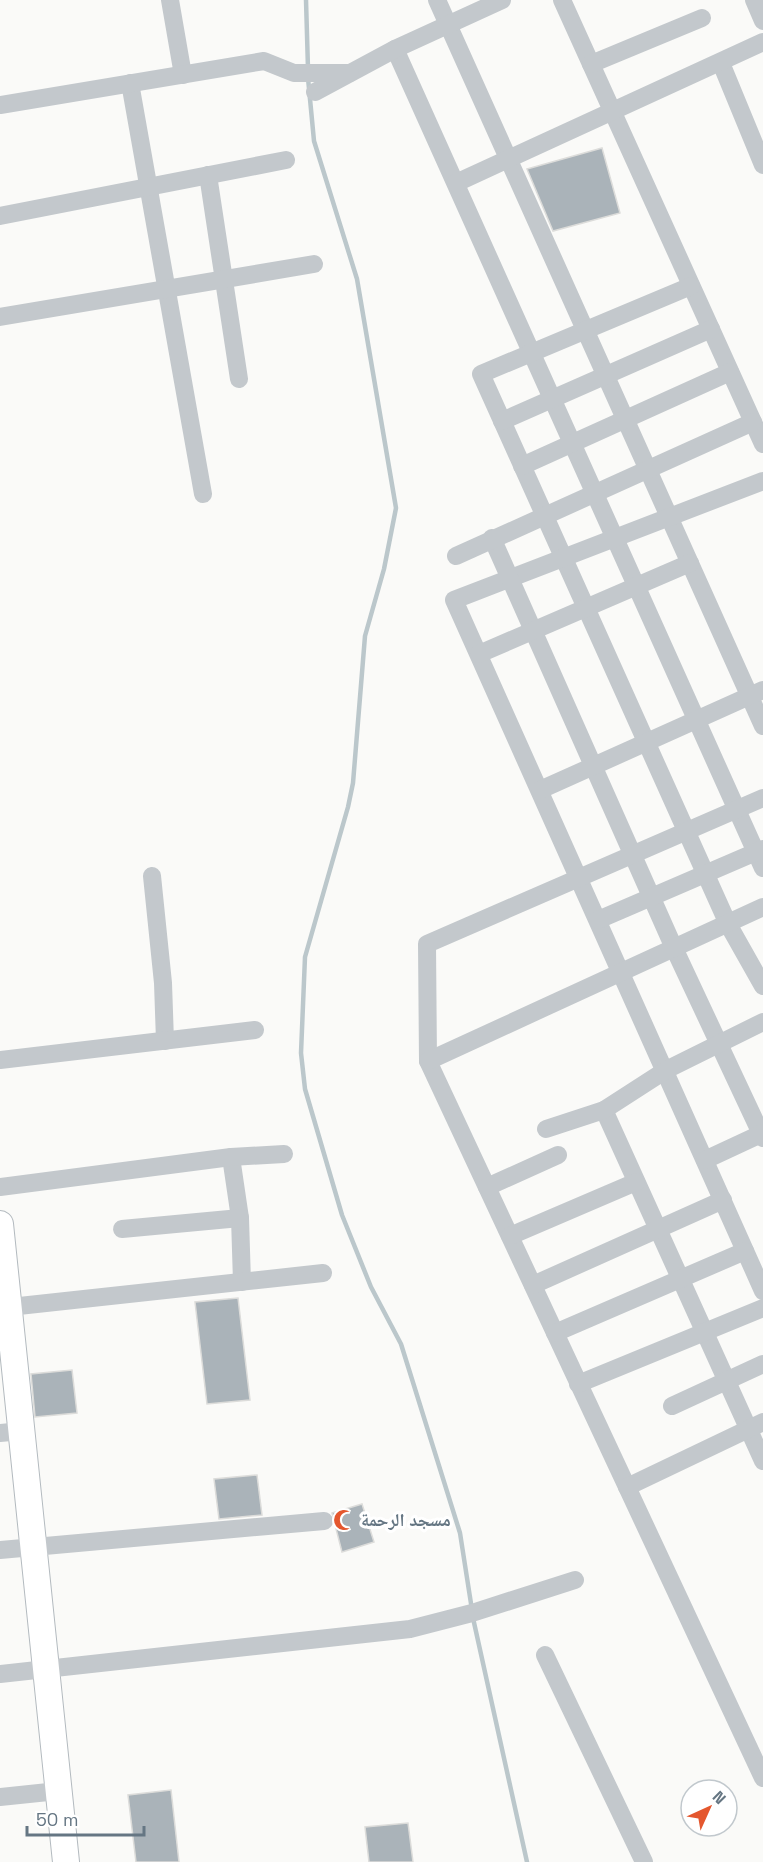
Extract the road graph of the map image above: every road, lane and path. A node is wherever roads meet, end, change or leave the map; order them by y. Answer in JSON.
{"nodes":[{"id":1,"x":170,"y":0,"type":"edge"},
{"id":2,"x":437,"y":0,"type":"edge"},
{"id":3,"x":502,"y":0,"type":"edge"},
{"id":4,"x":562,"y":0,"type":"edge"},
{"id":5,"x":754,"y":0,"type":"edge"},
{"id":6,"x":702,"y":18,"type":"dead end"},
{"id":7,"x":763,"y":21,"type":"edge"},
{"id":8,"x":448,"y":25,"type":"junction"},
{"id":9,"x":763,"y":42,"type":"edge"},
{"id":10,"x":395,"y":49,"type":"junction"},
{"id":11,"x":721,"y":63,"type":"junction"},
{"id":12,"x":591,"y":64,"type":"junction"},
{"id":13,"x":350,"y":73,"type":"junction"},
{"id":14,"x":183,"y":75,"type":"junction"},
{"id":15,"x":130,"y":84,"type":"junction"},
{"id":16,"x":315,"y":92,"type":"dead end"},
{"id":17,"x":0,"y":105,"type":"edge"},
{"id":18,"x":613,"y":113,"type":"junction"},
{"id":19,"x":286,"y":160,"type":"dead end"},
{"id":20,"x":509,"y":160,"type":"junction"},
{"id":21,"x":763,"y":165,"type":"edge"},
{"id":22,"x":208,"y":175,"type":"junction"},
{"id":23,"x":456,"y":183,"type":"junction"},
{"id":24,"x":149,"y":186,"type":"junction"},
{"id":25,"x":0,"y":216,"type":"edge"},
{"id":26,"x":314,"y":264,"type":"dead end"},
{"id":27,"x":225,"y":279,"type":"junction"},
{"id":28,"x":692,"y":286,"type":"junction"},
{"id":29,"x":168,"y":289,"type":"junction"},
{"id":30,"x":0,"y":317,"type":"edge"},
{"id":31,"x":711,"y":329,"type":"junction"},
{"id":32,"x":585,"y":330,"type":"junction"},
{"id":33,"x":532,"y":353,"type":"junction"},
{"id":34,"x":730,"y":372,"type":"junction"},
{"id":35,"x":606,"y":375,"type":"junction"},
{"id":36,"x":239,"y":379,"type":"dead end"},
{"id":37,"x":553,"y":399,"type":"junction"},
{"id":38,"x":625,"y":419,"type":"junction"},
{"id":39,"x":502,"y":421,"type":"junction"},
{"id":40,"x":753,"y":422,"type":"junction"},
{"id":41,"x":572,"y":443,"type":"junction"},
{"id":42,"x":763,"y":444,"type":"edge"},
{"id":43,"x":522,"y":466,"type":"junction"},
{"id":44,"x":647,"y":469,"type":"junction"},
{"id":45,"x":763,"y":481,"type":"edge"},
{"id":46,"x":594,"y":492,"type":"junction"},
{"id":47,"x":203,"y":494,"type":"dead end"},
{"id":48,"x":544,"y":515,"type":"junction"},
{"id":49,"x":669,"y":517,"type":"junction"},
{"id":50,"x":492,"y":538,"type":"junction"},
{"id":51,"x":615,"y":538,"type":"junction"},
{"id":52,"x":456,"y":556,"type":"dead end"},
{"id":53,"x":563,"y":558,"type":"junction"},
{"id":54,"x":690,"y":563,"type":"junction"},
{"id":55,"x":510,"y":578,"type":"junction"},
{"id":56,"x":636,"y":586,"type":"junction"},
{"id":57,"x":586,"y":608,"type":"junction"},
{"id":58,"x":533,"y":631,"type":"junction"},
{"id":59,"x":479,"y":654,"type":"junction"},
{"id":60,"x":756,"y":693,"type":"edge"},
{"id":61,"x":696,"y":720,"type":"junction"},
{"id":62,"x":763,"y":726,"type":"edge"},
{"id":63,"x":646,"y":742,"type":"junction"},
{"id":64,"x":593,"y":766,"type":"junction"},
{"id":65,"x":540,"y":790,"type":"junction"},
{"id":66,"x":763,"y":798,"type":"edge"},
{"id":67,"x":736,"y":809,"type":"junction"},
{"id":68,"x":686,"y":831,"type":"junction"},
{"id":69,"x":632,"y":855,"type":"junction"},
{"id":70,"x":761,"y":856,"type":"edge"},
{"id":71,"x":705,"y":874,"type":"junction"},
{"id":72,"x":152,"y":876,"type":"dead end"},
{"id":73,"x":579,"y":878,"type":"junction"},
{"id":74,"x":651,"y":897,"type":"junction"},
{"id":75,"x":763,"y":908,"type":"edge"},
{"id":76,"x":598,"y":920,"type":"junction"},
{"id":77,"x":728,"y":924,"type":"junction"},
{"id":78,"x":674,"y":948,"type":"junction"},
{"id":79,"x":622,"y":972,"type":"junction"},
{"id":80,"x":763,"y":986,"type":"edge"},
{"id":81,"x":763,"y":1022,"type":"edge"},
{"id":82,"x":255,"y":1030,"type":"dead end"},
{"id":83,"x":165,"y":1041,"type":"junction"},
{"id":84,"x":718,"y":1043,"type":"junction"},
{"id":85,"x":0,"y":1060,"type":"edge"},
{"id":86,"x":428,"y":1061,"type":"junction"},
{"id":87,"x":666,"y":1070,"type":"junction"},
{"id":88,"x":604,"y":1110,"type":"junction"},
{"id":89,"x":546,"y":1129,"type":"dead end"},
{"id":90,"x":762,"y":1135,"type":"edge"},
{"id":91,"x":284,"y":1154,"type":"dead end"},
{"id":92,"x":558,"y":1155,"type":"dead end"},
{"id":93,"x":231,"y":1157,"type":"junction"},
{"id":94,"x":705,"y":1160,"type":"junction"},
{"id":95,"x":636,"y":1182,"type":"junction"},
{"id":96,"x":0,"y":1187,"type":"edge"},
{"id":97,"x":487,"y":1187,"type":"junction"},
{"id":98,"x":723,"y":1200,"type":"junction"},
{"id":99,"x":240,"y":1218,"type":"junction"},
{"id":100,"x":0,"y":1224,"type":"edge"},
{"id":101,"x":122,"y":1229,"type":"dead end"},
{"id":102,"x":658,"y":1229,"type":"junction"},
{"id":103,"x":510,"y":1236,"type":"junction"},
{"id":104,"x":746,"y":1251,"type":"junction"},
{"id":105,"x":323,"y":1273,"type":"dead end"},
{"id":106,"x":680,"y":1279,"type":"junction"},
{"id":107,"x":242,"y":1282,"type":"junction"},
{"id":108,"x":532,"y":1285,"type":"junction"},
{"id":109,"x":763,"y":1291,"type":"edge"},
{"id":110,"x":4,"y":1308,"type":"edge"},
{"id":111,"x":763,"y":1308,"type":"edge"},
{"id":112,"x":705,"y":1332,"type":"junction"},
{"id":113,"x":555,"y":1333,"type":"junction"},
{"id":114,"x":763,"y":1364,"type":"edge"},
{"id":115,"x":727,"y":1381,"type":"junction"},
{"id":116,"x":578,"y":1384,"type":"junction"},
{"id":117,"x":672,"y":1406,"type":"dead end"},
{"id":118,"x":756,"y":1425,"type":"edge"},
{"id":119,"x":11,"y":1432,"type":"edge"},
{"id":120,"x":763,"y":1461,"type":"edge"},
{"id":121,"x":627,"y":1487,"type":"junction"},
{"id":122,"x":324,"y":1521,"type":"dead end"},
{"id":123,"x":33,"y":1546,"type":"junction"},
{"id":124,"x":0,"y":1550,"type":"edge"},
{"id":125,"x":575,"y":1580,"type":"dead end"},
{"id":126,"x":544,"y":1655,"type":"dead end"},
{"id":127,"x":46,"y":1668,"type":"junction"},
{"id":128,"x":0,"y":1674,"type":"edge"},
{"id":129,"x":763,"y":1778,"type":"edge"},
{"id":130,"x":58,"y":1791,"type":"junction"},
{"id":131,"x":0,"y":1797,"type":"edge"},
{"id":132,"x":66,"y":1862,"type":"edge"},
{"id":133,"x":644,"y":1862,"type":"edge"}],
"edges":[{"from":1,"to":14,"type":"street"},
{"from":2,"to":8,"type":"street"},
{"from":3,"to":8,"type":"street"},
{"from":4,"to":12,"type":"street"},
{"from":5,"to":7,"type":"street"},
{"from":6,"to":12,"type":"street"},
{"from":8,"to":10,"type":"street"},
{"from":8,"to":20,"type":"street"},
{"from":9,"to":11,"type":"street"},
{"from":10,"to":13,"type":"street"},
{"from":10,"to":23,"type":"street"},
{"from":11,"to":18,"type":"street"},
{"from":11,"to":21,"type":"street"},
{"from":12,"to":18,"type":"street"},
{"from":13,"to":14,"type":"street"},
{"from":13,"to":16,"type":"street"},
{"from":14,"to":15,"type":"street"},
{"from":15,"to":17,"type":"street"},
{"from":15,"to":24,"type":"street"},
{"from":18,"to":20,"type":"street"},
{"from":18,"to":28,"type":"street"},
{"from":19,"to":22,"type":"street"},
{"from":20,"to":23,"type":"street"},
{"from":20,"to":32,"type":"street"},
{"from":22,"to":24,"type":"street"},
{"from":22,"to":27,"type":"street"},
{"from":23,"to":33,"type":"street"},
{"from":24,"to":25,"type":"street"},
{"from":24,"to":29,"type":"street"},
{"from":26,"to":27,"type":"street"},
{"from":27,"to":29,"type":"street"},
{"from":27,"to":36,"type":"street"},
{"from":28,"to":31,"type":"street"},
{"from":28,"to":32,"type":"street"},
{"from":29,"to":30,"type":"street"},
{"from":29,"to":47,"type":"street"},
{"from":31,"to":34,"type":"street"},
{"from":31,"to":35,"type":"street"},
{"from":32,"to":33,"type":"street"},
{"from":32,"to":35,"type":"street"},
{"from":33,"to":37,"type":"street"},
{"from":33,"to":39,"type":"street"},
{"from":34,"to":38,"type":"street"},
{"from":34,"to":40,"type":"street"},
{"from":35,"to":37,"type":"street"},
{"from":35,"to":38,"type":"street"},
{"from":37,"to":39,"type":"street"},
{"from":37,"to":41,"type":"street"},
{"from":38,"to":41,"type":"street"},
{"from":38,"to":44,"type":"street"},
{"from":39,"to":43,"type":"street"},
{"from":40,"to":42,"type":"street"},
{"from":40,"to":44,"type":"street"},
{"from":41,"to":43,"type":"street"},
{"from":41,"to":46,"type":"street"},
{"from":43,"to":48,"type":"street"},
{"from":44,"to":46,"type":"street"},
{"from":44,"to":49,"type":"street"},
{"from":45,"to":49,"type":"street"},
{"from":46,"to":48,"type":"street"},
{"from":46,"to":51,"type":"street"},
{"from":48,"to":50,"type":"street"},
{"from":48,"to":53,"type":"street"},
{"from":49,"to":51,"type":"street"},
{"from":49,"to":54,"type":"street"},
{"from":50,"to":52,"type":"street"},
{"from":50,"to":55,"type":"street"},
{"from":51,"to":53,"type":"street"},
{"from":51,"to":56,"type":"street"},
{"from":53,"to":55,"type":"street"},
{"from":53,"to":57,"type":"street"},
{"from":54,"to":56,"type":"street"},
{"from":54,"to":60,"type":"street"},
{"from":55,"to":58,"type":"street"},
{"from":55,"to":59,"type":"street"},
{"from":56,"to":57,"type":"street"},
{"from":56,"to":61,"type":"street"},
{"from":57,"to":58,"type":"street"},
{"from":57,"to":63,"type":"street"},
{"from":58,"to":59,"type":"street"},
{"from":58,"to":64,"type":"street"},
{"from":59,"to":65,"type":"street"},
{"from":60,"to":61,"type":"street"},
{"from":60,"to":62,"type":"street"},
{"from":61,"to":63,"type":"street"},
{"from":61,"to":67,"type":"street"},
{"from":63,"to":64,"type":"street"},
{"from":63,"to":68,"type":"street"},
{"from":64,"to":65,"type":"street"},
{"from":64,"to":69,"type":"street"},
{"from":65,"to":73,"type":"street"},
{"from":66,"to":67,"type":"street"},
{"from":67,"to":68,"type":"street"},
{"from":67,"to":70,"type":"street"},
{"from":68,"to":69,"type":"street"},
{"from":68,"to":71,"type":"street"},
{"from":69,"to":73,"type":"street"},
{"from":69,"to":74,"type":"street"},
{"from":70,"to":71,"type":"street"},
{"from":71,"to":74,"type":"street"},
{"from":71,"to":77,"type":"street"},
{"from":72,"to":83,"type":"street"},
{"from":73,"to":76,"type":"street"},
{"from":73,"to":86,"type":"street"},
{"from":74,"to":76,"type":"street"},
{"from":74,"to":78,"type":"street"},
{"from":75,"to":77,"type":"street"},
{"from":76,"to":79,"type":"street"},
{"from":77,"to":78,"type":"street"},
{"from":77,"to":80,"type":"street"},
{"from":78,"to":79,"type":"street"},
{"from":78,"to":84,"type":"street"},
{"from":79,"to":86,"type":"street"},
{"from":79,"to":87,"type":"street"},
{"from":81,"to":84,"type":"street"},
{"from":82,"to":83,"type":"street"},
{"from":83,"to":85,"type":"street"},
{"from":84,"to":87,"type":"street"},
{"from":84,"to":90,"type":"street"},
{"from":86,"to":97,"type":"street"},
{"from":87,"to":88,"type":"street"},
{"from":87,"to":94,"type":"street"},
{"from":88,"to":89,"type":"street"},
{"from":88,"to":95,"type":"street"},
{"from":90,"to":94,"type":"street"},
{"from":91,"to":93,"type":"street"},
{"from":92,"to":97,"type":"street"},
{"from":93,"to":96,"type":"street"},
{"from":93,"to":99,"type":"street"},
{"from":94,"to":98,"type":"street"},
{"from":95,"to":102,"type":"street"},
{"from":95,"to":103,"type":"street"},
{"from":97,"to":103,"type":"street"},
{"from":98,"to":102,"type":"street"},
{"from":98,"to":104,"type":"street"},
{"from":99,"to":101,"type":"street"},
{"from":99,"to":107,"type":"street"},
{"from":100,"to":110,"type":"street"},
{"from":102,"to":106,"type":"street"},
{"from":102,"to":108,"type":"street"},
{"from":103,"to":108,"type":"street"},
{"from":104,"to":106,"type":"street"},
{"from":104,"to":109,"type":"street"},
{"from":105,"to":107,"type":"street"},
{"from":106,"to":112,"type":"street"},
{"from":106,"to":113,"type":"street"},
{"from":107,"to":110,"type":"street"},
{"from":108,"to":113,"type":"street"},
{"from":110,"to":119,"type":"street"},
{"from":111,"to":112,"type":"street"},
{"from":112,"to":115,"type":"street"},
{"from":112,"to":116,"type":"street"},
{"from":113,"to":116,"type":"street"},
{"from":114,"to":115,"type":"street"},
{"from":115,"to":117,"type":"street"},
{"from":115,"to":118,"type":"street"},
{"from":116,"to":121,"type":"street"},
{"from":118,"to":120,"type":"street"},
{"from":118,"to":121,"type":"street"},
{"from":119,"to":123,"type":"street"},
{"from":121,"to":129,"type":"street"},
{"from":122,"to":123,"type":"street"},
{"from":123,"to":124,"type":"street"},
{"from":123,"to":127,"type":"street"},
{"from":125,"to":127,"type":"street"},
{"from":126,"to":133,"type":"street"},
{"from":127,"to":128,"type":"street"},
{"from":127,"to":130,"type":"street"},
{"from":130,"to":131,"type":"street"},
{"from":130,"to":132,"type":"street"}]}
